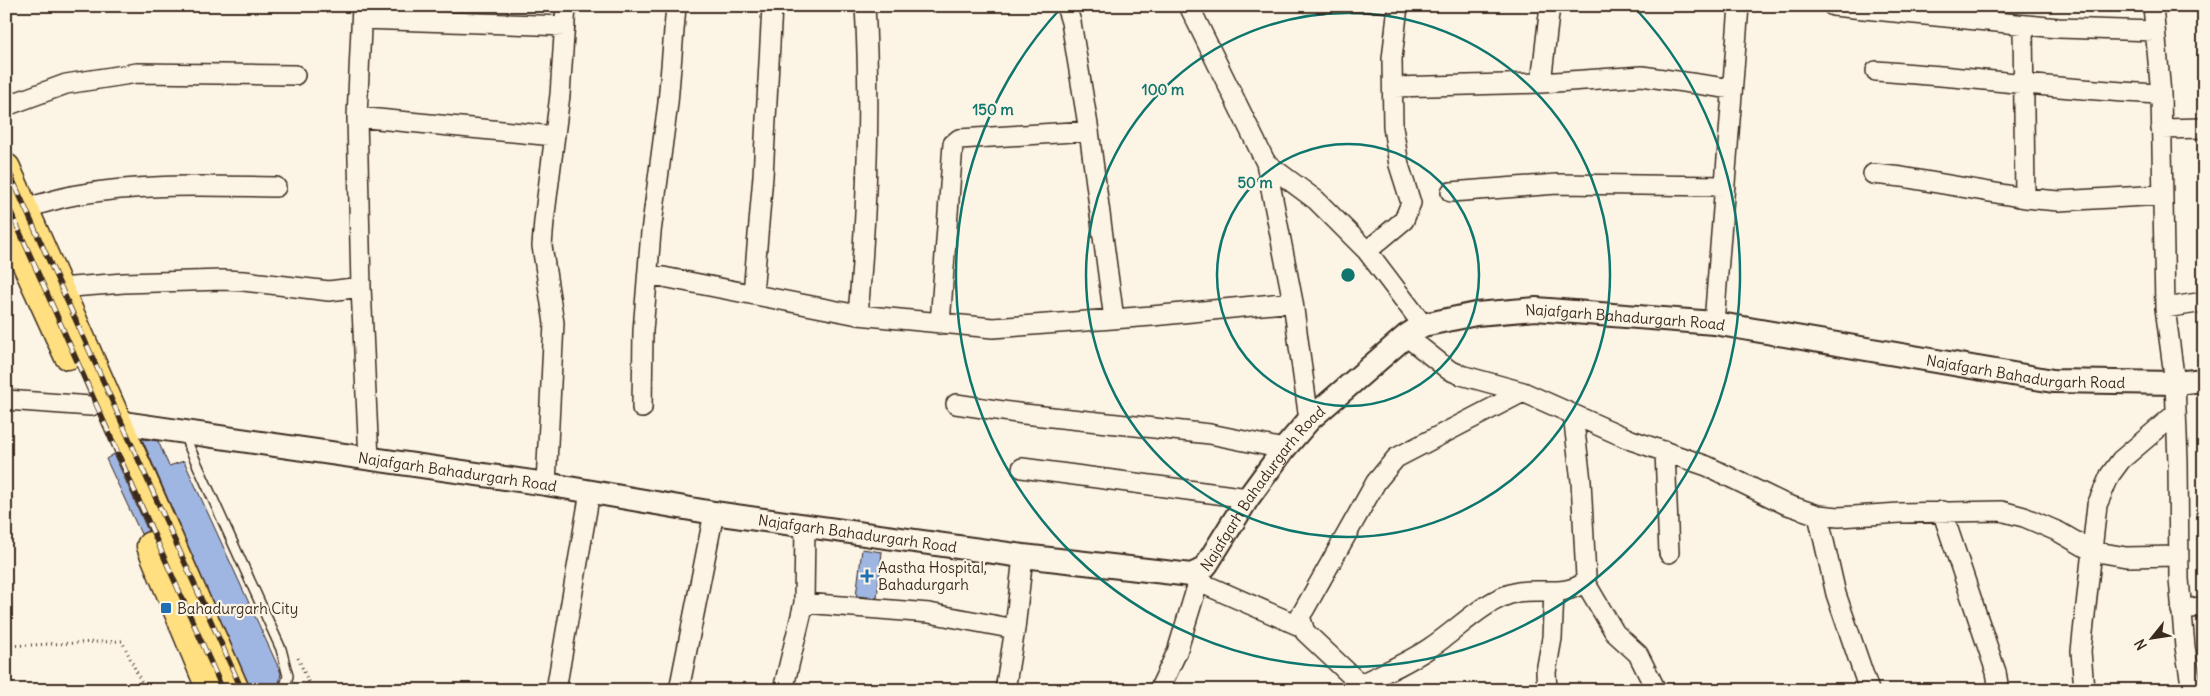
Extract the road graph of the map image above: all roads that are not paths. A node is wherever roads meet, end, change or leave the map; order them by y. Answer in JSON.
{"nodes":[{"id":1,"x":566,"y":6,"type":"edge"},
{"id":2,"x":676,"y":6,"type":"edge"},
{"id":3,"x":772,"y":6,"type":"edge"},
{"id":4,"x":865,"y":6,"type":"edge"},
{"id":5,"x":1066,"y":6,"type":"edge"},
{"id":6,"x":1190,"y":6,"type":"edge"},
{"id":7,"x":1398,"y":6,"type":"edge"},
{"id":8,"x":1550,"y":6,"type":"edge"},
{"id":9,"x":1739,"y":6,"type":"edge"},
{"id":10,"x":1833,"y":6,"type":"edge"},
{"id":11,"x":2153,"y":6,"type":"edge"},
{"id":12,"x":1869,"y":8,"type":"edge"},
{"id":13,"x":362,"y":13,"type":"edge"},
{"id":14,"x":2023,"y":25,"type":"junction"},
{"id":15,"x":565,"y":26,"type":"junction"},
{"id":16,"x":2155,"y":31,"type":"junction"},
{"id":17,"x":1876,"y":71,"type":"dead end"},
{"id":18,"x":295,"y":75,"type":"dead end"},
{"id":19,"x":1541,"y":83,"type":"junction"},
{"id":20,"x":2024,"y":84,"type":"junction"},
{"id":21,"x":1394,"y":87,"type":"junction"},
{"id":22,"x":1732,"y":89,"type":"junction"},
{"id":23,"x":2161,"y":94,"type":"junction"},
{"id":24,"x":6,"y":106,"type":"edge"},
{"id":25,"x":357,"y":117,"type":"junction"},
{"id":26,"x":2204,"y":128,"type":"edge"},
{"id":27,"x":2161,"y":129,"type":"junction"},
{"id":28,"x":1089,"y":131,"type":"junction"},
{"id":29,"x":554,"y":136,"type":"junction"},
{"id":30,"x":1266,"y":163,"type":"junction"},
{"id":31,"x":6,"y":168,"type":"edge"},
{"id":32,"x":1873,"y":174,"type":"dead end"},
{"id":33,"x":1725,"y":186,"type":"junction"},
{"id":34,"x":276,"y":187,"type":"dead end"},
{"id":35,"x":1451,"y":192,"type":"dead end"},
{"id":36,"x":2162,"y":195,"type":"junction"},
{"id":37,"x":2025,"y":198,"type":"junction"},
{"id":38,"x":15,"y":214,"type":"edge"},
{"id":39,"x":1367,"y":251,"type":"junction"},
{"id":40,"x":648,"y":274,"type":"junction"},
{"id":41,"x":59,"y":288,"type":"junction"},
{"id":42,"x":361,"y":288,"type":"junction"},
{"id":43,"x":753,"y":294,"type":"junction"},
{"id":44,"x":1293,"y":302,"type":"junction"},
{"id":45,"x":2204,"y":302,"type":"edge"},
{"id":46,"x":2165,"y":308,"type":"junction"},
{"id":47,"x":858,"y":315,"type":"junction"},
{"id":48,"x":1114,"y":319,"type":"junction"},
{"id":49,"x":1714,"y":323,"type":"junction"},
{"id":50,"x":940,"y":324,"type":"junction"},
{"id":51,"x":1415,"y":330,"type":"junction"},
{"id":52,"x":2204,"y":380,"type":"edge"},
{"id":53,"x":2175,"y":383,"type":"junction"},
{"id":54,"x":1523,"y":392,"type":"junction"},
{"id":55,"x":6,"y":400,"type":"edge"},
{"id":56,"x":956,"y":404,"type":"dead end"},
{"id":57,"x":91,"y":406,"type":"junction"},
{"id":58,"x":642,"y":408,"type":"dead end"},
{"id":59,"x":2175,"y":414,"type":"junction"},
{"id":60,"x":1574,"y":415,"type":"junction"},
{"id":61,"x":1309,"y":420,"type":"junction"},
{"id":62,"x":116,"y":422,"type":"junction"},
{"id":63,"x":182,"y":432,"type":"junction"},
{"id":64,"x":1284,"y":449,"type":"junction"},
{"id":65,"x":1665,"y":451,"type":"junction"},
{"id":66,"x":369,"y":459,"type":"junction"},
{"id":67,"x":1022,"y":468,"type":"dead end"},
{"id":68,"x":546,"y":484,"type":"junction"},
{"id":69,"x":590,"y":492,"type":"junction"},
{"id":70,"x":1248,"y":498,"type":"junction"},
{"id":71,"x":1942,"y":512,"type":"junction"},
{"id":72,"x":714,"y":513,"type":"junction"},
{"id":73,"x":1818,"y":515,"type":"junction"},
{"id":74,"x":805,"y":525,"type":"junction"},
{"id":75,"x":2092,"y":551,"type":"junction"},
{"id":76,"x":1669,"y":553,"type":"dead end"},
{"id":77,"x":1023,"y":556,"type":"junction"},
{"id":78,"x":2178,"y":556,"type":"junction"},
{"id":79,"x":1200,"y":576,"type":"junction"},
{"id":80,"x":1585,"y":582,"type":"junction"},
{"id":81,"x":1554,"y":592,"type":"junction"},
{"id":82,"x":804,"y":603,"type":"junction"},
{"id":83,"x":2204,"y":606,"type":"edge"},
{"id":84,"x":2181,"y":610,"type":"junction"},
{"id":85,"x":1302,"y":626,"type":"junction"},
{"id":86,"x":1015,"y":629,"type":"junction"},
{"id":87,"x":1356,"y":687,"type":"edge"},
{"id":88,"x":211,"y":690,"type":"edge"},
{"id":89,"x":235,"y":690,"type":"edge"},
{"id":90,"x":284,"y":690,"type":"edge"},
{"id":91,"x":556,"y":690,"type":"edge"},
{"id":92,"x":679,"y":690,"type":"edge"},
{"id":93,"x":783,"y":690,"type":"edge"},
{"id":94,"x":1005,"y":690,"type":"edge"},
{"id":95,"x":1159,"y":690,"type":"edge"},
{"id":96,"x":1547,"y":690,"type":"edge"},
{"id":97,"x":1656,"y":690,"type":"edge"},
{"id":98,"x":1869,"y":690,"type":"edge"},
{"id":99,"x":1999,"y":690,"type":"edge"},
{"id":100,"x":2084,"y":690,"type":"edge"},
{"id":101,"x":2192,"y":690,"type":"edge"}],
"edges":[{"from":1,"to":15,"type":"street"},
{"from":2,"to":40,"type":"street"},
{"from":3,"to":43,"type":"street"},
{"from":4,"to":47,"type":"street"},
{"from":5,"to":28,"type":"street"},
{"from":6,"to":30,"type":"street"},
{"from":7,"to":21,"type":"street"},
{"from":8,"to":19,"type":"street"},
{"from":9,"to":22,"type":"street"},
{"from":10,"to":12,"type":"street"},
{"from":11,"to":16,"type":"street"},
{"from":12,"to":14,"type":"street"},
{"from":13,"to":15,"type":"street"},
{"from":13,"to":25,"type":"street"},
{"from":14,"to":16,"type":"street"},
{"from":14,"to":20,"type":"street"},
{"from":15,"to":29,"type":"street"},
{"from":16,"to":23,"type":"street"},
{"from":17,"to":20,"type":"street"},
{"from":18,"to":24,"type":"street"},
{"from":19,"to":21,"type":"street"},
{"from":19,"to":22,"type":"street"},
{"from":20,"to":23,"type":"street"},
{"from":20,"to":37,"type":"street"},
{"from":21,"to":39,"type":"street"},
{"from":22,"to":33,"type":"street"},
{"from":23,"to":27,"type":"street"},
{"from":25,"to":29,"type":"street"},
{"from":25,"to":42,"type":"street"},
{"from":26,"to":27,"type":"street"},
{"from":27,"to":36,"type":"street"},
{"from":28,"to":48,"type":"street"},
{"from":28,"to":50,"type":"street"},
{"from":29,"to":68,"type":"street"},
{"from":30,"to":39,"type":"street"},
{"from":30,"to":44,"type":"street"},
{"from":31,"to":38,"type":"main road"},
{"from":32,"to":37,"type":"street"},
{"from":33,"to":35,"type":"street"},
{"from":33,"to":49,"type":"street"},
{"from":34,"to":38,"type":"street"},
{"from":36,"to":37,"type":"street"},
{"from":36,"to":46,"type":"street"},
{"from":38,"to":41,"type":"main road"},
{"from":38,"to":57,"type":"main road"},
{"from":39,"to":51,"type":"street"},
{"from":40,"to":43,"type":"street"},
{"from":40,"to":58,"type":"street"},
{"from":41,"to":42,"type":"street"},
{"from":41,"to":62,"type":"main road"},
{"from":42,"to":66,"type":"street"},
{"from":43,"to":47,"type":"street"},
{"from":44,"to":48,"type":"street"},
{"from":44,"to":61,"type":"street"},
{"from":45,"to":46,"type":"street"},
{"from":46,"to":53,"type":"street"},
{"from":47,"to":50,"type":"street"},
{"from":48,"to":50,"type":"street"},
{"from":49,"to":51,"type":"street","name":"Najafgarh Bahadurgarh Road"},
{"from":49,"to":53,"type":"street","name":"Najafgarh Bahadurgarh Road"},
{"from":51,"to":54,"type":"street"},
{"from":51,"to":61,"type":"street","name":"Najafgarh Bahadurgarh Road"},
{"from":52,"to":53,"type":"street","name":"Najafgarh Bahadurgarh Road"},
{"from":53,"to":59,"type":"street"},
{"from":54,"to":60,"type":"street"},
{"from":54,"to":85,"type":"street"},
{"from":55,"to":57,"type":"street"},
{"from":56,"to":64,"type":"street"},
{"from":57,"to":88,"type":"main road"},
{"from":59,"to":75,"type":"street"},
{"from":59,"to":78,"type":"street"},
{"from":60,"to":65,"type":"street"},
{"from":60,"to":80,"type":"street"},
{"from":61,"to":64,"type":"street","name":"Najafgarh Bahadurgarh Road"},
{"from":62,"to":63,"type":"street","name":"Najafgarh Bahadurgarh Road"},
{"from":62,"to":89,"type":"main road"},
{"from":63,"to":66,"type":"street","name":"Najafgarh Bahadurgarh Road"},
{"from":63,"to":90,"type":"lane"},
{"from":64,"to":70,"type":"street","name":"Najafgarh Bahadurgarh Road"},
{"from":65,"to":73,"type":"street"},
{"from":65,"to":76,"type":"street"},
{"from":66,"to":68,"type":"street","name":"Najafgarh Bahadurgarh Road"},
{"from":67,"to":70,"type":"street"},
{"from":68,"to":69,"type":"street","name":"Najafgarh Bahadurgarh Road"},
{"from":69,"to":72,"type":"street","name":"Najafgarh Bahadurgarh Road"},
{"from":69,"to":91,"type":"street"},
{"from":70,"to":79,"type":"street","name":"Najafgarh Bahadurgarh Road"},
{"from":71,"to":73,"type":"street"},
{"from":71,"to":75,"type":"street"},
{"from":71,"to":99,"type":"street"},
{"from":72,"to":74,"type":"street","name":"Najafgarh Bahadurgarh Road"},
{"from":72,"to":92,"type":"street"},
{"from":73,"to":98,"type":"street"},
{"from":74,"to":77,"type":"street","name":"Najafgarh Bahadurgarh Road"},
{"from":74,"to":82,"type":"street"},
{"from":75,"to":78,"type":"street"},
{"from":75,"to":100,"type":"street"},
{"from":77,"to":79,"type":"street","name":"Najafgarh Bahadurgarh Road"},
{"from":77,"to":86,"type":"street"},
{"from":78,"to":84,"type":"street"},
{"from":79,"to":85,"type":"street"},
{"from":79,"to":95,"type":"street"},
{"from":80,"to":81,"type":"street"},
{"from":80,"to":97,"type":"street"},
{"from":81,"to":87,"type":"street"},
{"from":81,"to":96,"type":"street"},
{"from":82,"to":86,"type":"street"},
{"from":82,"to":93,"type":"street"},
{"from":83,"to":84,"type":"street"},
{"from":84,"to":101,"type":"street"},
{"from":85,"to":87,"type":"street"},
{"from":86,"to":94,"type":"street"}]}
